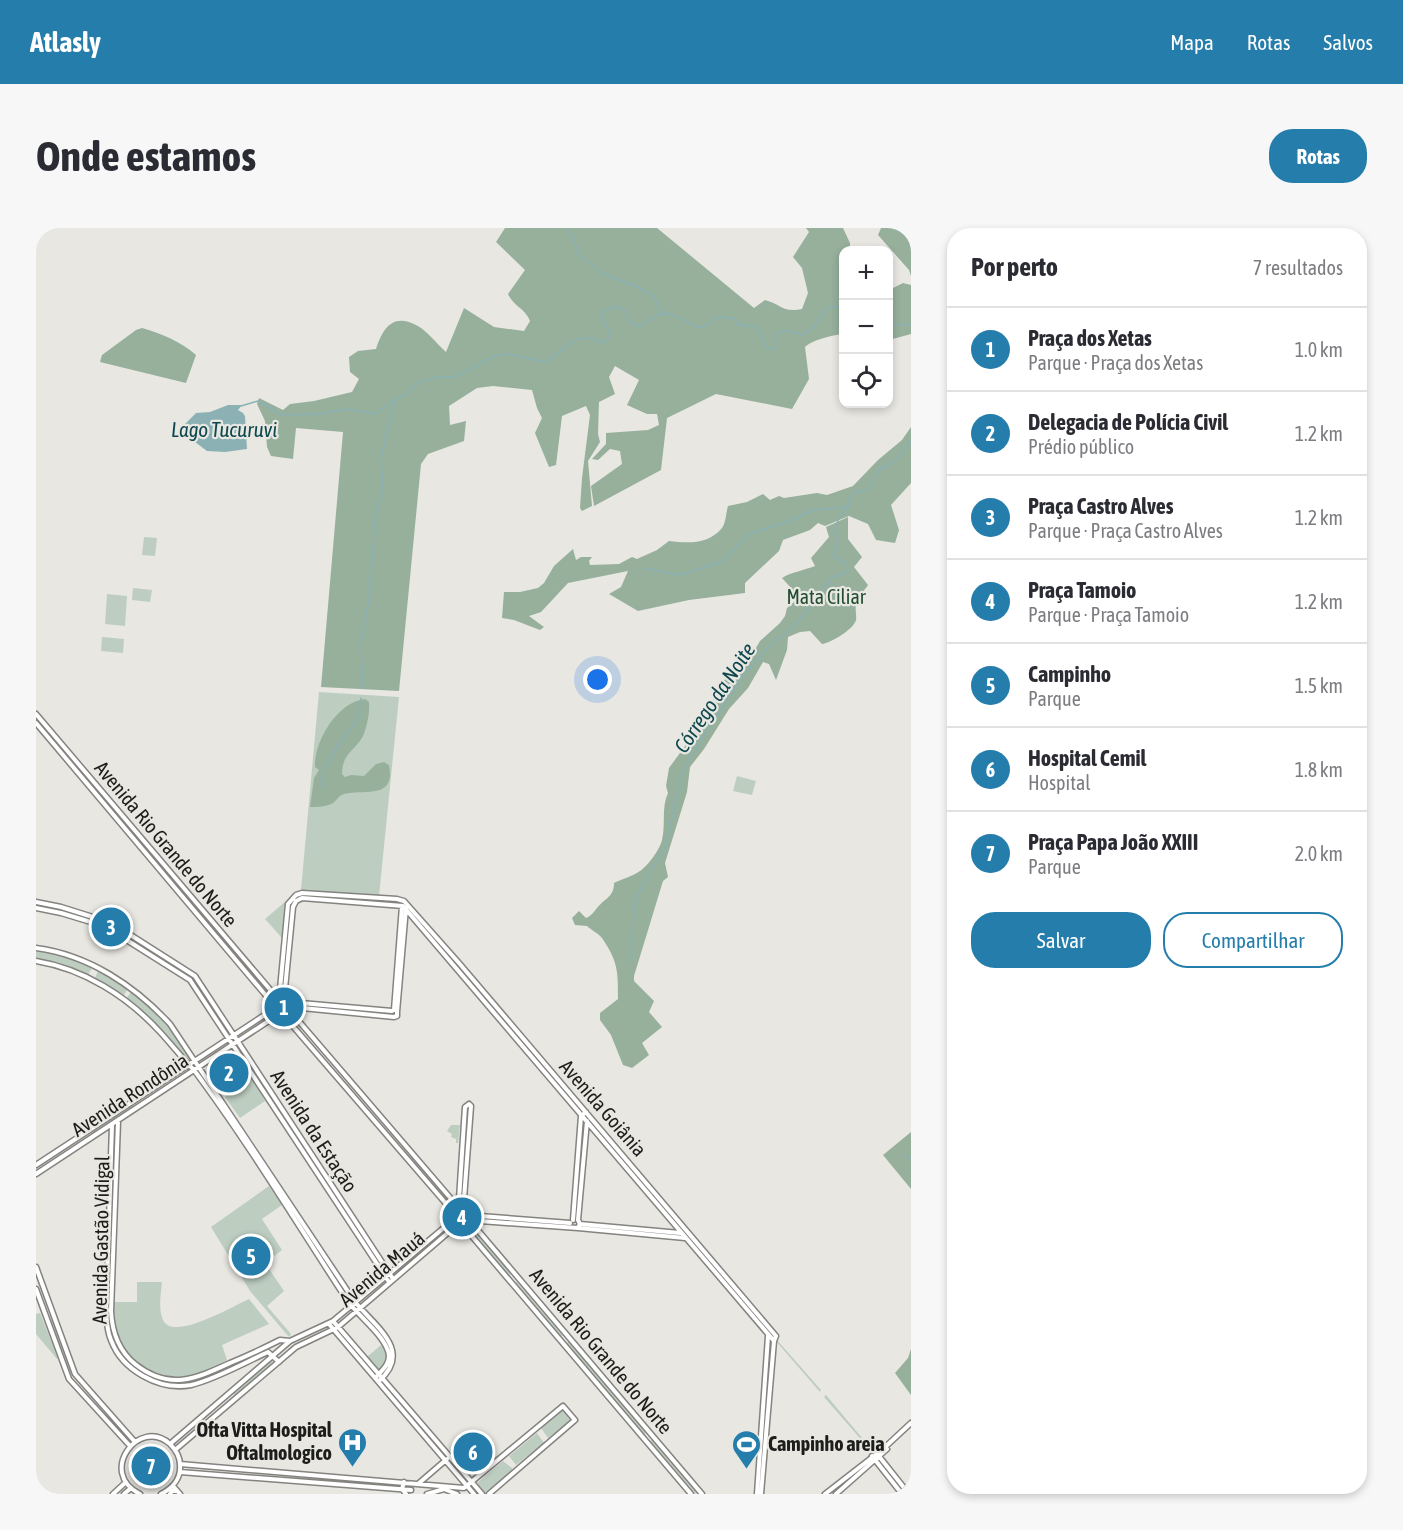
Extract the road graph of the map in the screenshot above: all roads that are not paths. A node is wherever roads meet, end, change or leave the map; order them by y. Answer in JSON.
{"nodes":[{"id":1,"x":36,"y":714,"type":"edge"},
{"id":2,"x":36,"y":723,"type":"edge"},
{"id":3,"x":36,"y":902,"type":"edge"},
{"id":4,"x":403,"y":904,"type":"junction"},
{"id":5,"x":36,"y":908,"type":"edge"},
{"id":6,"x":411,"y":914,"type":"junction"},
{"id":7,"x":406,"y":918,"type":"junction"},
{"id":8,"x":95,"y":920,"type":"junction"},
{"id":9,"x":129,"y":934,"type":"junction"},
{"id":10,"x":125,"y":939,"type":"junction"},
{"id":11,"x":36,"y":948,"type":"edge"},
{"id":12,"x":36,"y":961,"type":"edge"},
{"id":13,"x":283,"y":989,"type":"junction"},
{"id":14,"x":273,"y":993,"type":"junction"},
{"id":15,"x":268,"y":998,"type":"junction"},
{"id":16,"x":301,"y":1005,"type":"junction"},
{"id":17,"x":394,"y":1012,"type":"junction"},
{"id":18,"x":266,"y":1014,"type":"junction"},
{"id":19,"x":499,"y":1014,"type":"junction"},
{"id":20,"x":297,"y":1019,"type":"junction"},
{"id":21,"x":270,"y":1020,"type":"junction"},
{"id":22,"x":291,"y":1024,"type":"junction"},
{"id":23,"x":233,"y":1034,"type":"junction"},
{"id":24,"x":228,"y":1038,"type":"junction"},
{"id":25,"x":314,"y":1039,"type":"junction"},
{"id":26,"x":237,"y":1041,"type":"junction"},
{"id":27,"x":232,"y":1044,"type":"junction"},
{"id":28,"x":308,"y":1044,"type":"junction"},
{"id":29,"x":195,"y":1059,"type":"junction"},
{"id":30,"x":189,"y":1065,"type":"junction"},
{"id":31,"x":200,"y":1066,"type":"junction"},
{"id":32,"x":194,"y":1070,"type":"junction"},
{"id":33,"x":133,"y":1102,"type":"junction"},
{"id":34,"x":468,"y":1105,"type":"dead end"},
{"id":35,"x":138,"y":1109,"type":"junction"},
{"id":36,"x":586,"y":1112,"type":"junction"},
{"id":37,"x":227,"y":1113,"type":"junction"},
{"id":38,"x":582,"y":1116,"type":"junction"},
{"id":39,"x":591,"y":1117,"type":"junction"},
{"id":40,"x":118,"y":1122,"type":"junction"},
{"id":41,"x":586,"y":1122,"type":"junction"},
{"id":42,"x":112,"y":1125,"type":"junction"},
{"id":43,"x":36,"y":1166,"type":"edge"},
{"id":44,"x":36,"y":1174,"type":"edge"},
{"id":45,"x":461,"y":1199,"type":"junction"},
{"id":46,"x":285,"y":1201,"type":"junction"},
{"id":47,"x":453,"y":1201,"type":"junction"},
{"id":48,"x":448,"y":1206,"type":"junction"},
{"id":49,"x":480,"y":1216,"type":"junction"},
{"id":50,"x":480,"y":1221,"type":"junction"},
{"id":51,"x":575,"y":1224,"type":"junction"},
{"id":52,"x":446,"y":1226,"type":"junction"},
{"id":53,"x":476,"y":1228,"type":"junction"},
{"id":54,"x":685,"y":1230,"type":"junction"},
{"id":55,"x":450,"y":1231,"type":"junction"},
{"id":56,"x":681,"y":1233,"type":"junction"},
{"id":57,"x":470,"y":1234,"type":"junction"},
{"id":58,"x":689,"y":1234,"type":"junction"},
{"id":59,"x":685,"y":1238,"type":"junction"},
{"id":60,"x":378,"y":1262,"type":"junction"},
{"id":61,"x":36,"y":1267,"type":"edge"},
{"id":62,"x":386,"y":1274,"type":"junction"},
{"id":63,"x":391,"y":1280,"type":"junction"},
{"id":64,"x":377,"y":1283,"type":"junction"},
{"id":65,"x":381,"y":1288,"type":"junction"},
{"id":66,"x":36,"y":1289,"type":"edge"},
{"id":67,"x":355,"y":1302,"type":"junction"},
{"id":68,"x":745,"y":1303,"type":"junction"},
{"id":69,"x":351,"y":1305,"type":"junction"},
{"id":70,"x":358,"y":1309,"type":"junction"},
{"id":71,"x":48,"y":1320,"type":"junction"},
{"id":72,"x":56,"y":1320,"type":"junction"},
{"id":73,"x":331,"y":1322,"type":"junction"},
{"id":74,"x":336,"y":1328,"type":"junction"},
{"id":75,"x":310,"y":1332,"type":"junction"},
{"id":76,"x":770,"y":1333,"type":"junction"},
{"id":77,"x":312,"y":1340,"type":"junction"},
{"id":78,"x":290,"y":1341,"type":"junction"},
{"id":79,"x":267,"y":1349,"type":"junction"},
{"id":80,"x":274,"y":1356,"type":"junction"},
{"id":81,"x":279,"y":1362,"type":"junction"},
{"id":82,"x":381,"y":1376,"type":"junction"},
{"id":83,"x":377,"y":1380,"type":"junction"},
{"id":84,"x":192,"y":1424,"type":"junction"},
{"id":85,"x":911,"y":1425,"type":"edge"},
{"id":86,"x":198,"y":1431,"type":"junction"},
{"id":87,"x":135,"y":1442,"type":"junction"},
{"id":88,"x":170,"y":1444,"type":"junction"},
{"id":89,"x":762,"y":1445,"type":"junction"},
{"id":90,"x":130,"y":1446,"type":"junction"},
{"id":91,"x":175,"y":1450,"type":"junction"},
{"id":92,"x":876,"y":1456,"type":"junction"},
{"id":93,"x":450,"y":1457,"type":"junction"},
{"id":94,"x":445,"y":1461,"type":"junction"},
{"id":95,"x":180,"y":1464,"type":"junction"},
{"id":96,"x":216,"y":1467,"type":"junction"},
{"id":97,"x":854,"y":1471,"type":"junction"},
{"id":98,"x":180,"y":1472,"type":"junction"},
{"id":99,"x":296,"y":1474,"type":"junction"},
{"id":100,"x":216,"y":1475,"type":"junction"},
{"id":101,"x":324,"y":1476,"type":"junction"},
{"id":102,"x":858,"y":1476,"type":"junction"},
{"id":103,"x":345,"y":1477,"type":"junction"},
{"id":104,"x":426,"y":1477,"type":"junction"},
{"id":105,"x":296,"y":1481,"type":"junction"},
{"id":106,"x":463,"y":1481,"type":"junction"},
{"id":107,"x":126,"y":1482,"type":"junction"},
{"id":108,"x":404,"y":1482,"type":"junction"},
{"id":109,"x":323,"y":1483,"type":"junction"},
{"id":110,"x":472,"y":1483,"type":"junction"},
{"id":111,"x":418,"y":1484,"type":"junction"},
{"id":112,"x":345,"y":1485,"type":"junction"},
{"id":113,"x":427,"y":1485,"type":"junction"},
{"id":114,"x":173,"y":1486,"type":"junction"},
{"id":115,"x":444,"y":1486,"type":"junction"},
{"id":116,"x":468,"y":1487,"type":"junction"},
{"id":117,"x":131,"y":1488,"type":"junction"},
{"id":118,"x":461,"y":1488,"type":"junction"},
{"id":119,"x":402,"y":1489,"type":"junction"},
{"id":120,"x":411,"y":1490,"type":"junction"},
{"id":121,"x":434,"y":1491,"type":"junction"},
{"id":122,"x":169,"y":1493,"type":"edge"},
{"id":123,"x":179,"y":1493,"type":"edge"},
{"id":124,"x":455,"y":1493,"type":"edge"},
{"id":125,"x":113,"y":1494,"type":"edge"},
{"id":126,"x":124,"y":1494,"type":"edge"},
{"id":127,"x":141,"y":1494,"type":"edge"},
{"id":128,"x":161,"y":1494,"type":"edge"},
{"id":129,"x":406,"y":1494,"type":"edge"},
{"id":130,"x":428,"y":1494,"type":"edge"},
{"id":131,"x":474,"y":1494,"type":"edge"},
{"id":132,"x":482,"y":1494,"type":"edge"},
{"id":133,"x":489,"y":1494,"type":"edge"},
{"id":134,"x":691,"y":1494,"type":"edge"},
{"id":135,"x":702,"y":1494,"type":"edge"},
{"id":136,"x":759,"y":1494,"type":"edge"},
{"id":137,"x":825,"y":1494,"type":"edge"},
{"id":138,"x":836,"y":1494,"type":"edge"},
{"id":139,"x":902,"y":1494,"type":"edge"},
{"id":140,"x":909,"y":1494,"type":"edge"}],
"edges":[{"from":1,"to":14,"type":"street","name":"Avenida Rio Grande do Norte"},
{"from":2,"to":15,"type":"street","name":"Avenida Rio Grande do Norte"},
{"from":3,"to":8,"type":"street"},
{"from":4,"to":6,"type":"street","name":"Avenida Goiânia"},
{"from":4,"to":7,"type":"street"},
{"from":4,"to":13,"type":"street"},
{"from":4,"to":17,"type":"street"},
{"from":4,"to":19,"type":"street","name":"Avenida Goiânia"},
{"from":5,"to":8,"type":"street"},
{"from":6,"to":7,"type":"street"},
{"from":6,"to":19,"type":"street","name":"Avenida Goiânia"},
{"from":7,"to":17,"type":"street"},
{"from":8,"to":9,"type":"street"},
{"from":8,"to":10,"type":"street"},
{"from":9,"to":10,"type":"street"},
{"from":9,"to":23,"type":"street","name":"Avenida da Estação"},
{"from":10,"to":24,"type":"street","name":"Avenida da Estação"},
{"from":11,"to":29,"type":"street"},
{"from":12,"to":30,"type":"street"},
{"from":13,"to":14,"type":"street"},
{"from":13,"to":16,"type":"street"},
{"from":14,"to":15,"type":"street"},
{"from":15,"to":18,"type":"street"},
{"from":16,"to":17,"type":"street"},
{"from":16,"to":20,"type":"street"},
{"from":18,"to":21,"type":"street"},
{"from":18,"to":23,"type":"street","name":"Avenida Rondônia"},
{"from":19,"to":36,"type":"street","name":"Avenida Goiânia"},
{"from":19,"to":38,"type":"street","name":"Avenida Goiânia"},
{"from":20,"to":22,"type":"street"},
{"from":20,"to":25,"type":"street"},
{"from":21,"to":22,"type":"street"},
{"from":21,"to":26,"type":"street","name":"Avenida Rondônia"},
{"from":22,"to":28,"type":"street"},
{"from":23,"to":24,"type":"street","name":"Avenida Rondônia"},
{"from":23,"to":26,"type":"street","name":"Avenida da Estação"},
{"from":24,"to":27,"type":"street","name":"Avenida da Estação"},
{"from":24,"to":29,"type":"street","name":"Avenida Rondônia"},
{"from":25,"to":28,"type":"street"},
{"from":25,"to":47,"type":"street"},
{"from":26,"to":27,"type":"street","name":"Avenida Rondônia"},
{"from":26,"to":60,"type":"street","name":"Avenida da Estação"},
{"from":27,"to":31,"type":"street","name":"Avenida Rondônia"},
{"from":27,"to":60,"type":"street","name":"Avenida da Estação"},
{"from":28,"to":48,"type":"street"},
{"from":29,"to":30,"type":"street","name":"Avenida Rondônia"},
{"from":29,"to":31,"type":"street"},
{"from":30,"to":32,"type":"street"},
{"from":30,"to":33,"type":"street","name":"Avenida Rondônia"},
{"from":31,"to":32,"type":"street","name":"Avenida Rondônia"},
{"from":31,"to":37,"type":"street"},
{"from":32,"to":35,"type":"street","name":"Avenida Rondônia"},
{"from":32,"to":37,"type":"street"},
{"from":33,"to":35,"type":"street"},
{"from":33,"to":43,"type":"street","name":"Avenida Rondônia"},
{"from":34,"to":45,"type":"street"},
{"from":35,"to":40,"type":"street","name":"Avenida Rondônia"},
{"from":36,"to":38,"type":"street"},
{"from":36,"to":39,"type":"street","name":"Avenida Goiânia"},
{"from":37,"to":46,"type":"street"},
{"from":38,"to":41,"type":"street","name":"Avenida Goiânia"},
{"from":38,"to":51,"type":"street"},
{"from":39,"to":41,"type":"street"},
{"from":39,"to":54,"type":"street","name":"Avenida Goiânia"},
{"from":40,"to":42,"type":"street","name":"Avenida Rondônia"},
{"from":40,"to":79,"type":"street","name":"Avenida Gastão Vidigal"},
{"from":41,"to":51,"type":"street"},
{"from":41,"to":56,"type":"street","name":"Avenida Goiânia"},
{"from":42,"to":44,"type":"street","name":"Avenida Rondônia"},
{"from":42,"to":79,"type":"street","name":"Avenida Gastão Vidigal"},
{"from":45,"to":47,"type":"street"},
{"from":45,"to":49,"type":"street"},
{"from":46,"to":67,"type":"street"},
{"from":46,"to":69,"type":"street"},
{"from":47,"to":48,"type":"street"},
{"from":48,"to":52,"type":"street"},
{"from":49,"to":50,"type":"street"},
{"from":49,"to":51,"type":"street"},
{"from":50,"to":51,"type":"street"},
{"from":50,"to":53,"type":"street"},
{"from":51,"to":56,"type":"street"},
{"from":51,"to":59,"type":"street"},
{"from":52,"to":55,"type":"street"},
{"from":52,"to":62,"type":"street","name":"Avenida Mauá"},
{"from":53,"to":57,"type":"street"},
{"from":53,"to":135,"type":"street","name":"Avenida Rio Grande do Norte"},
{"from":54,"to":56,"type":"street"},
{"from":54,"to":58,"type":"street","name":"Avenida Goiânia"},
{"from":55,"to":57,"type":"street"},
{"from":55,"to":63,"type":"street","name":"Avenida Mauá"},
{"from":56,"to":59,"type":"street","name":"Avenida Goiânia"},
{"from":57,"to":134,"type":"street","name":"Avenida Rio Grande do Norte"},
{"from":58,"to":59,"type":"street"},
{"from":58,"to":68,"type":"street","name":"Avenida Goiânia"},
{"from":59,"to":68,"type":"street","name":"Avenida Goiânia"},
{"from":60,"to":62,"type":"street","name":"Avenida da Estação"},
{"from":61,"to":72,"type":"street"},
{"from":62,"to":63,"type":"street","name":"Avenida da Estação"},
{"from":62,"to":64,"type":"street","name":"Avenida Mauá"},
{"from":63,"to":65,"type":"street","name":"Avenida Mauá"},
{"from":64,"to":65,"type":"street"},
{"from":64,"to":67,"type":"street","name":"Avenida Mauá"},
{"from":65,"to":70,"type":"street","name":"Avenida Mauá"},
{"from":66,"to":71,"type":"street"},
{"from":67,"to":69,"type":"street","name":"Avenida Mauá"},
{"from":67,"to":70,"type":"street"},
{"from":68,"to":76,"type":"street","name":"Avenida Goiânia"},
{"from":69,"to":70,"type":"street"},
{"from":69,"to":73,"type":"street","name":"Avenida Mauá"},
{"from":70,"to":74,"type":"street","name":"Avenida Mauá"},
{"from":70,"to":82,"type":"street"},
{"from":71,"to":72,"type":"street"},
{"from":71,"to":90,"type":"street"},
{"from":72,"to":87,"type":"street"},
{"from":73,"to":74,"type":"street"},
{"from":73,"to":75,"type":"street","name":"Avenida Mauá"},
{"from":74,"to":77,"type":"street","name":"Avenida Mauá"},
{"from":74,"to":82,"type":"street"},
{"from":74,"to":83,"type":"street"},
{"from":75,"to":77,"type":"street"},
{"from":75,"to":78,"type":"street","name":"Avenida Mauá"},
{"from":76,"to":89,"type":"street"},
{"from":76,"to":89,"type":"street","name":"Avenida Goiânia"},
{"from":77,"to":81,"type":"street","name":"Avenida Mauá"},
{"from":78,"to":79,"type":"street","name":"Avenida Gastão Vidigal"},
{"from":78,"to":80,"type":"street"},
{"from":79,"to":80,"type":"street"},
{"from":80,"to":81,"type":"street"},
{"from":80,"to":84,"type":"street"},
{"from":81,"to":86,"type":"street","name":"Avenida Mauá"},
{"from":82,"to":83,"type":"street"},
{"from":82,"to":93,"type":"street"},
{"from":83,"to":94,"type":"street"},
{"from":84,"to":86,"type":"street"},
{"from":84,"to":88,"type":"street"},
{"from":85,"to":92,"type":"street"},
{"from":86,"to":91,"type":"street","name":"Avenida Mauá"},
{"from":87,"to":88,"type":"street"},
{"from":87,"to":90,"type":"street"},
{"from":88,"to":91,"type":"street"},
{"from":89,"to":136,"type":"street"},
{"from":90,"to":107,"type":"street"},
{"from":91,"to":95,"type":"street"},
{"from":92,"to":97,"type":"street"},
{"from":92,"to":102,"type":"street"},
{"from":92,"to":139,"type":"street"},
{"from":92,"to":140,"type":"street"},
{"from":93,"to":94,"type":"street"},
{"from":93,"to":110,"type":"street"},
{"from":94,"to":104,"type":"street"},
{"from":94,"to":106,"type":"street"},
{"from":95,"to":96,"type":"street"},
{"from":95,"to":98,"type":"street"},
{"from":96,"to":99,"type":"street"},
{"from":96,"to":100,"type":"street"},
{"from":97,"to":102,"type":"street"},
{"from":97,"to":137,"type":"street"},
{"from":98,"to":100,"type":"street"},
{"from":98,"to":114,"type":"street"},
{"from":99,"to":101,"type":"street"},
{"from":99,"to":105,"type":"street"},
{"from":100,"to":105,"type":"street"},
{"from":101,"to":103,"type":"street"},
{"from":101,"to":109,"type":"street"},
{"from":102,"to":138,"type":"street"},
{"from":103,"to":108,"type":"street"},
{"from":103,"to":112,"type":"street"},
{"from":104,"to":111,"type":"street"},
{"from":104,"to":113,"type":"street"},
{"from":105,"to":109,"type":"street"},
{"from":106,"to":116,"type":"street"},
{"from":106,"to":118,"type":"street"},
{"from":107,"to":117,"type":"street"},
{"from":107,"to":125,"type":"street"},
{"from":108,"to":111,"type":"street"},
{"from":108,"to":119,"type":"street"},
{"from":109,"to":112,"type":"street"},
{"from":110,"to":116,"type":"street"},
{"from":110,"to":132,"type":"street"},
{"from":110,"to":133,"type":"street"},
{"from":111,"to":113,"type":"street"},
{"from":111,"to":120,"type":"street"},
{"from":112,"to":119,"type":"street"},
{"from":113,"to":115,"type":"street"},
{"from":114,"to":122,"type":"street"},
{"from":114,"to":123,"type":"street"},
{"from":115,"to":118,"type":"street"},
{"from":115,"to":121,"type":"street"},
{"from":115,"to":124,"type":"street"},
{"from":116,"to":118,"type":"street"},
{"from":116,"to":131,"type":"street"},
{"from":117,"to":126,"type":"street"},
{"from":117,"to":127,"type":"street"},
{"from":119,"to":120,"type":"street"},
{"from":119,"to":129,"type":"street"},
{"from":120,"to":129,"type":"street"},
{"from":121,"to":124,"type":"street"},
{"from":121,"to":130,"type":"street"},
{"from":122,"to":123,"type":"street"},
{"from":122,"to":128,"type":"street"}]}
